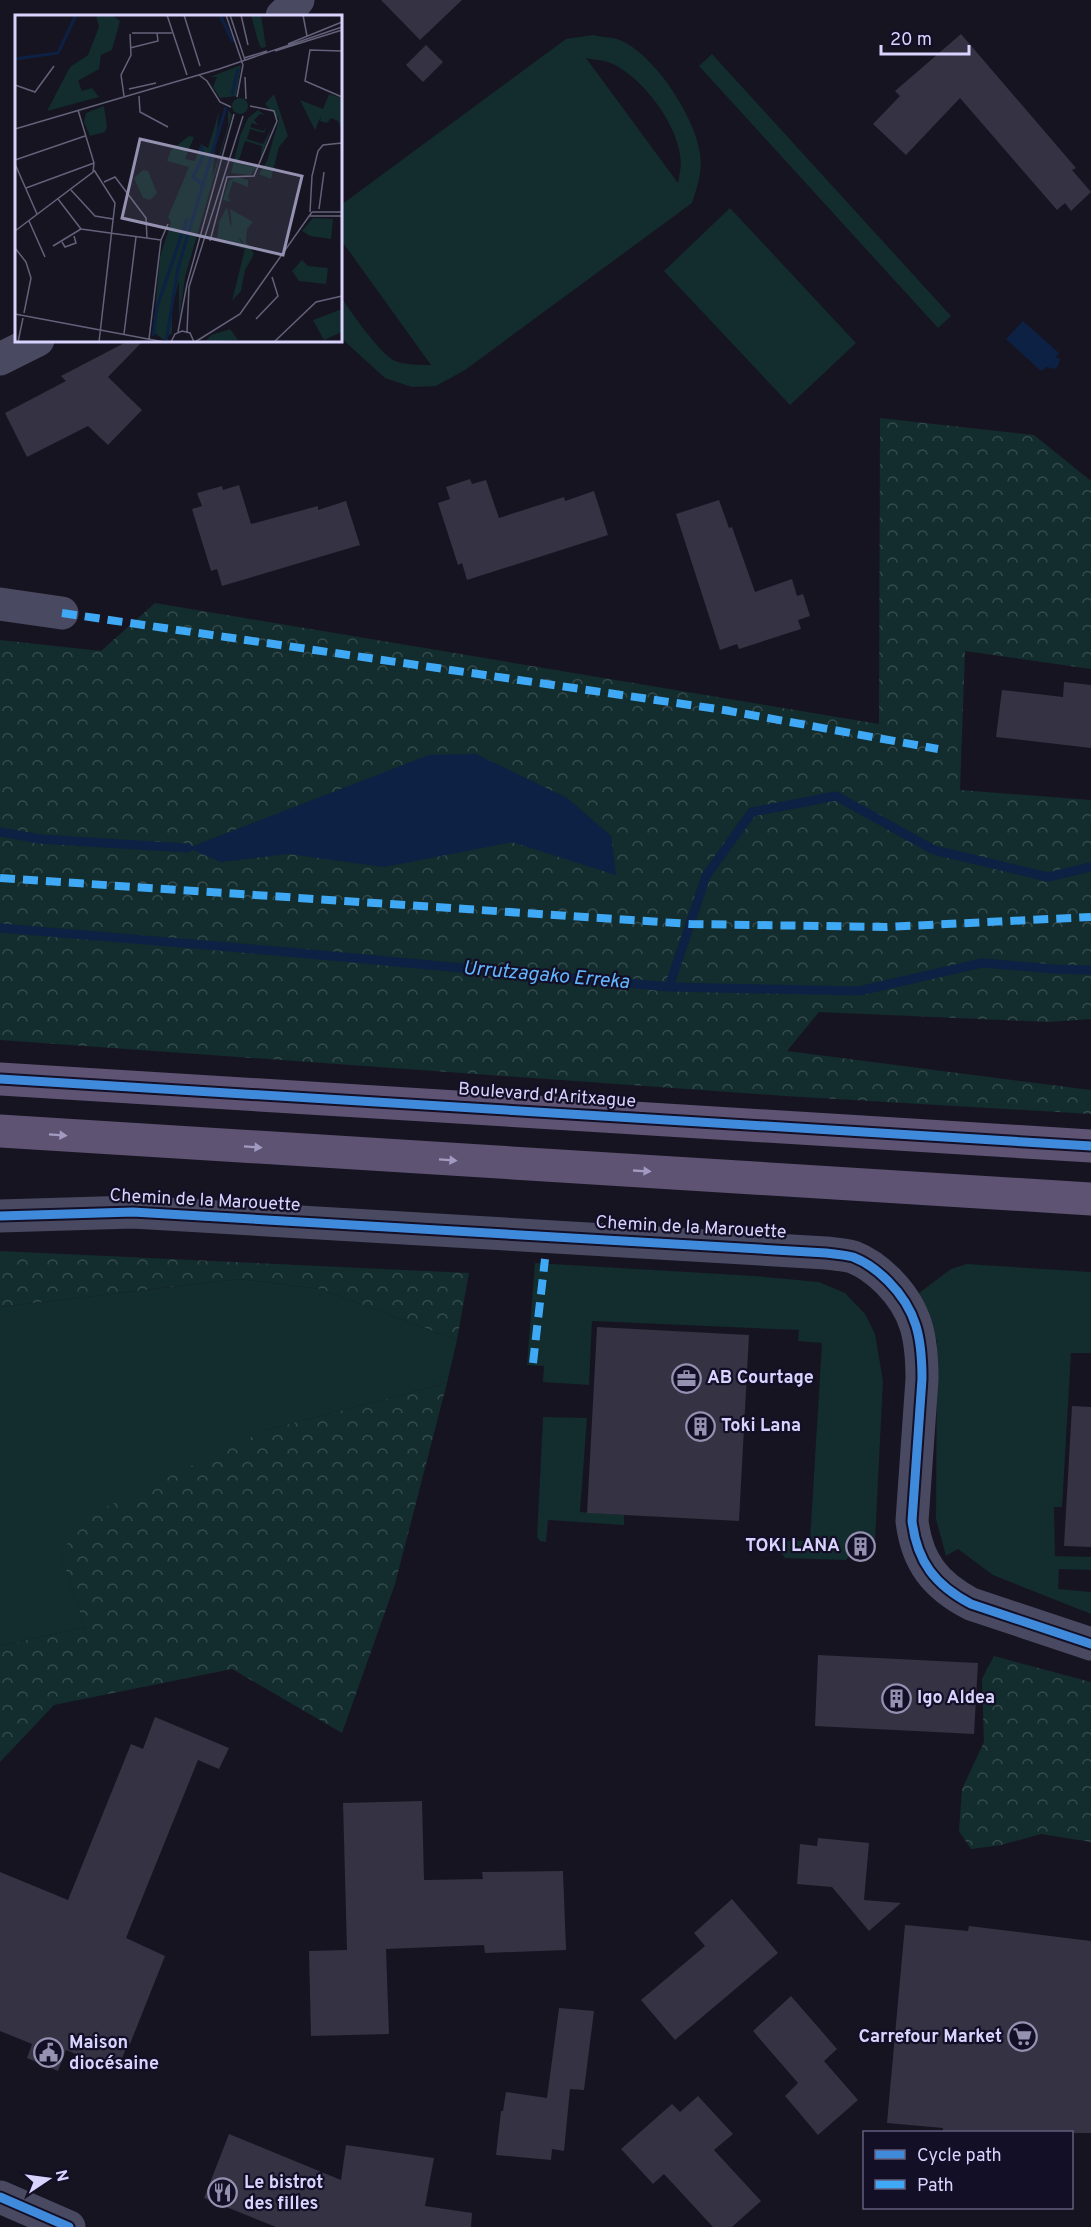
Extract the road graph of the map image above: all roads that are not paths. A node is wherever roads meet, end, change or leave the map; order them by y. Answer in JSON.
{"nodes":[{"id":1,"x":298,"y":0,"type":"edge"},
{"id":2,"x":283,"y":15,"type":"edge"},
{"id":3,"x":34,"y":342,"type":"edge"},
{"id":4,"x":0,"y":359,"type":"edge"},
{"id":5,"x":0,"y":604,"type":"edge"},
{"id":6,"x":63,"y":613,"type":"dead end"},
{"id":7,"x":0,"y":1079,"type":"edge"},
{"id":8,"x":0,"y":1131,"type":"edge"},
{"id":9,"x":1091,"y":1146,"type":"edge"},
{"id":10,"x":1091,"y":1199,"type":"edge"},
{"id":11,"x":0,"y":1216,"type":"edge"},
{"id":12,"x":1091,"y":1644,"type":"edge"},
{"id":13,"x":0,"y":2197,"type":"edge"},
{"id":14,"x":69,"y":2227,"type":"edge"}],
"edges":[{"from":1,"to":2,"type":"street"},
{"from":3,"to":4,"type":"street"},
{"from":5,"to":6,"type":"street"},
{"from":7,"to":9,"type":"main road","name":"Boulevard d'Aritxague"},
{"from":8,"to":10,"type":"main road","one_way":true},
{"from":11,"to":12,"type":"street","name":"Chemin de la Marouette"},
{"from":13,"to":14,"type":"street"}]}
